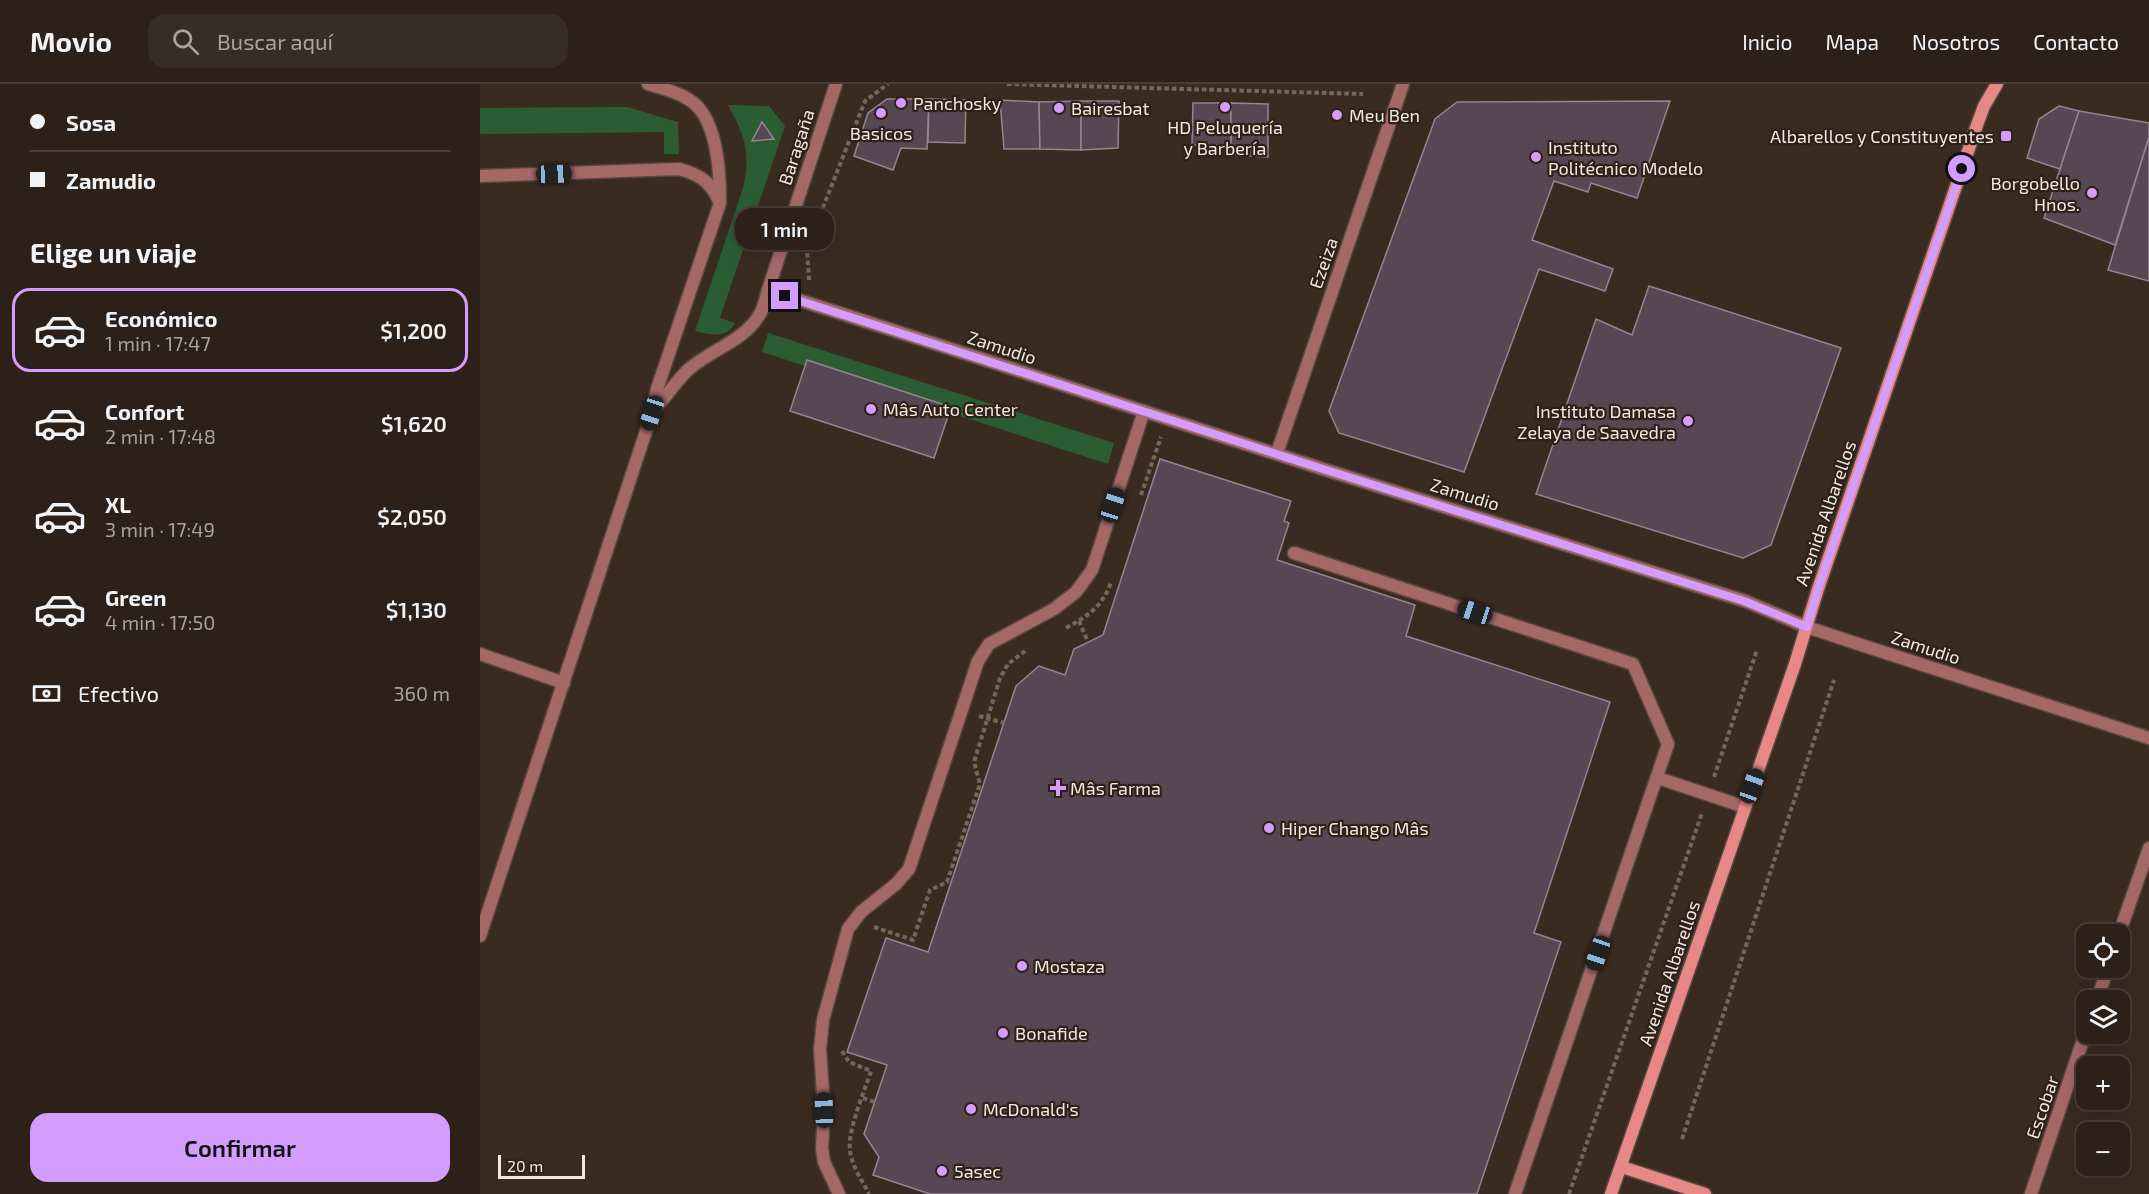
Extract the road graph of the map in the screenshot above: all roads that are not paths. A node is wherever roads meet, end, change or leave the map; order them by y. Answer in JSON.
{"nodes":[{"id":1,"x":648,"y":84,"type":"edge"},
{"id":2,"x":836,"y":84,"type":"edge"},
{"id":3,"x":1403,"y":84,"type":"edge"},
{"id":4,"x":1997,"y":84,"type":"edge"},
{"id":5,"x":480,"y":176,"type":"edge"},
{"id":6,"x":720,"y":203,"type":"junction"},
{"id":7,"x":768,"y":290,"type":"junction"},
{"id":8,"x":1144,"y":411,"type":"junction"},
{"id":9,"x":652,"y":413,"type":"junction"},
{"id":10,"x":1277,"y":453,"type":"junction"},
{"id":11,"x":1294,"y":553,"type":"dead end"},
{"id":12,"x":1807,"y":627,"type":"junction"},
{"id":13,"x":480,"y":654,"type":"edge"},
{"id":14,"x":564,"y":683,"type":"junction"},
{"id":15,"x":2149,"y":738,"type":"edge"},
{"id":16,"x":1658,"y":778,"type":"junction"},
{"id":17,"x":1745,"y":807,"type":"junction"},
{"id":18,"x":2149,"y":848,"type":"edge"},
{"id":19,"x":2123,"y":924,"type":"edge"},
{"id":20,"x":480,"y":936,"type":"edge"},
{"id":21,"x":2082,"y":1044,"type":"edge"},
{"id":22,"x":1622,"y":1167,"type":"junction"},
{"id":23,"x":839,"y":1194,"type":"edge"},
{"id":24,"x":1515,"y":1194,"type":"edge"},
{"id":25,"x":1611,"y":1194,"type":"edge"},
{"id":26,"x":1705,"y":1194,"type":"edge"},
{"id":27,"x":2031,"y":1194,"type":"edge"}],
"edges":[{"from":1,"to":6,"type":"street"},
{"from":2,"to":7,"type":"street","name":"Baragaña"},
{"from":3,"to":10,"type":"street","name":"Ezeiza"},
{"from":4,"to":12,"type":"street","name":"Avenida Albarellos"},
{"from":5,"to":6,"type":"street"},
{"from":6,"to":9,"type":"street"},
{"from":7,"to":8,"type":"street","name":"Zamudio"},
{"from":7,"to":9,"type":"street","name":"Baragaña"},
{"from":8,"to":10,"type":"street","name":"Zamudio"},
{"from":8,"to":23,"type":"street"},
{"from":9,"to":14,"type":"street"},
{"from":10,"to":12,"type":"street","name":"Zamudio"},
{"from":11,"to":16,"type":"street"},
{"from":12,"to":15,"type":"street","name":"Zamudio"},
{"from":12,"to":17,"type":"street","name":"Avenida Albarellos"},
{"from":13,"to":14,"type":"street"},
{"from":14,"to":20,"type":"street"},
{"from":16,"to":17,"type":"street"},
{"from":16,"to":24,"type":"street"},
{"from":17,"to":22,"type":"street","name":"Avenida Albarellos"},
{"from":18,"to":19,"type":"street"},
{"from":21,"to":27,"type":"street","name":"Escobar"},
{"from":22,"to":25,"type":"street","name":"Avenida Albarellos"},
{"from":22,"to":26,"type":"street"}]}
